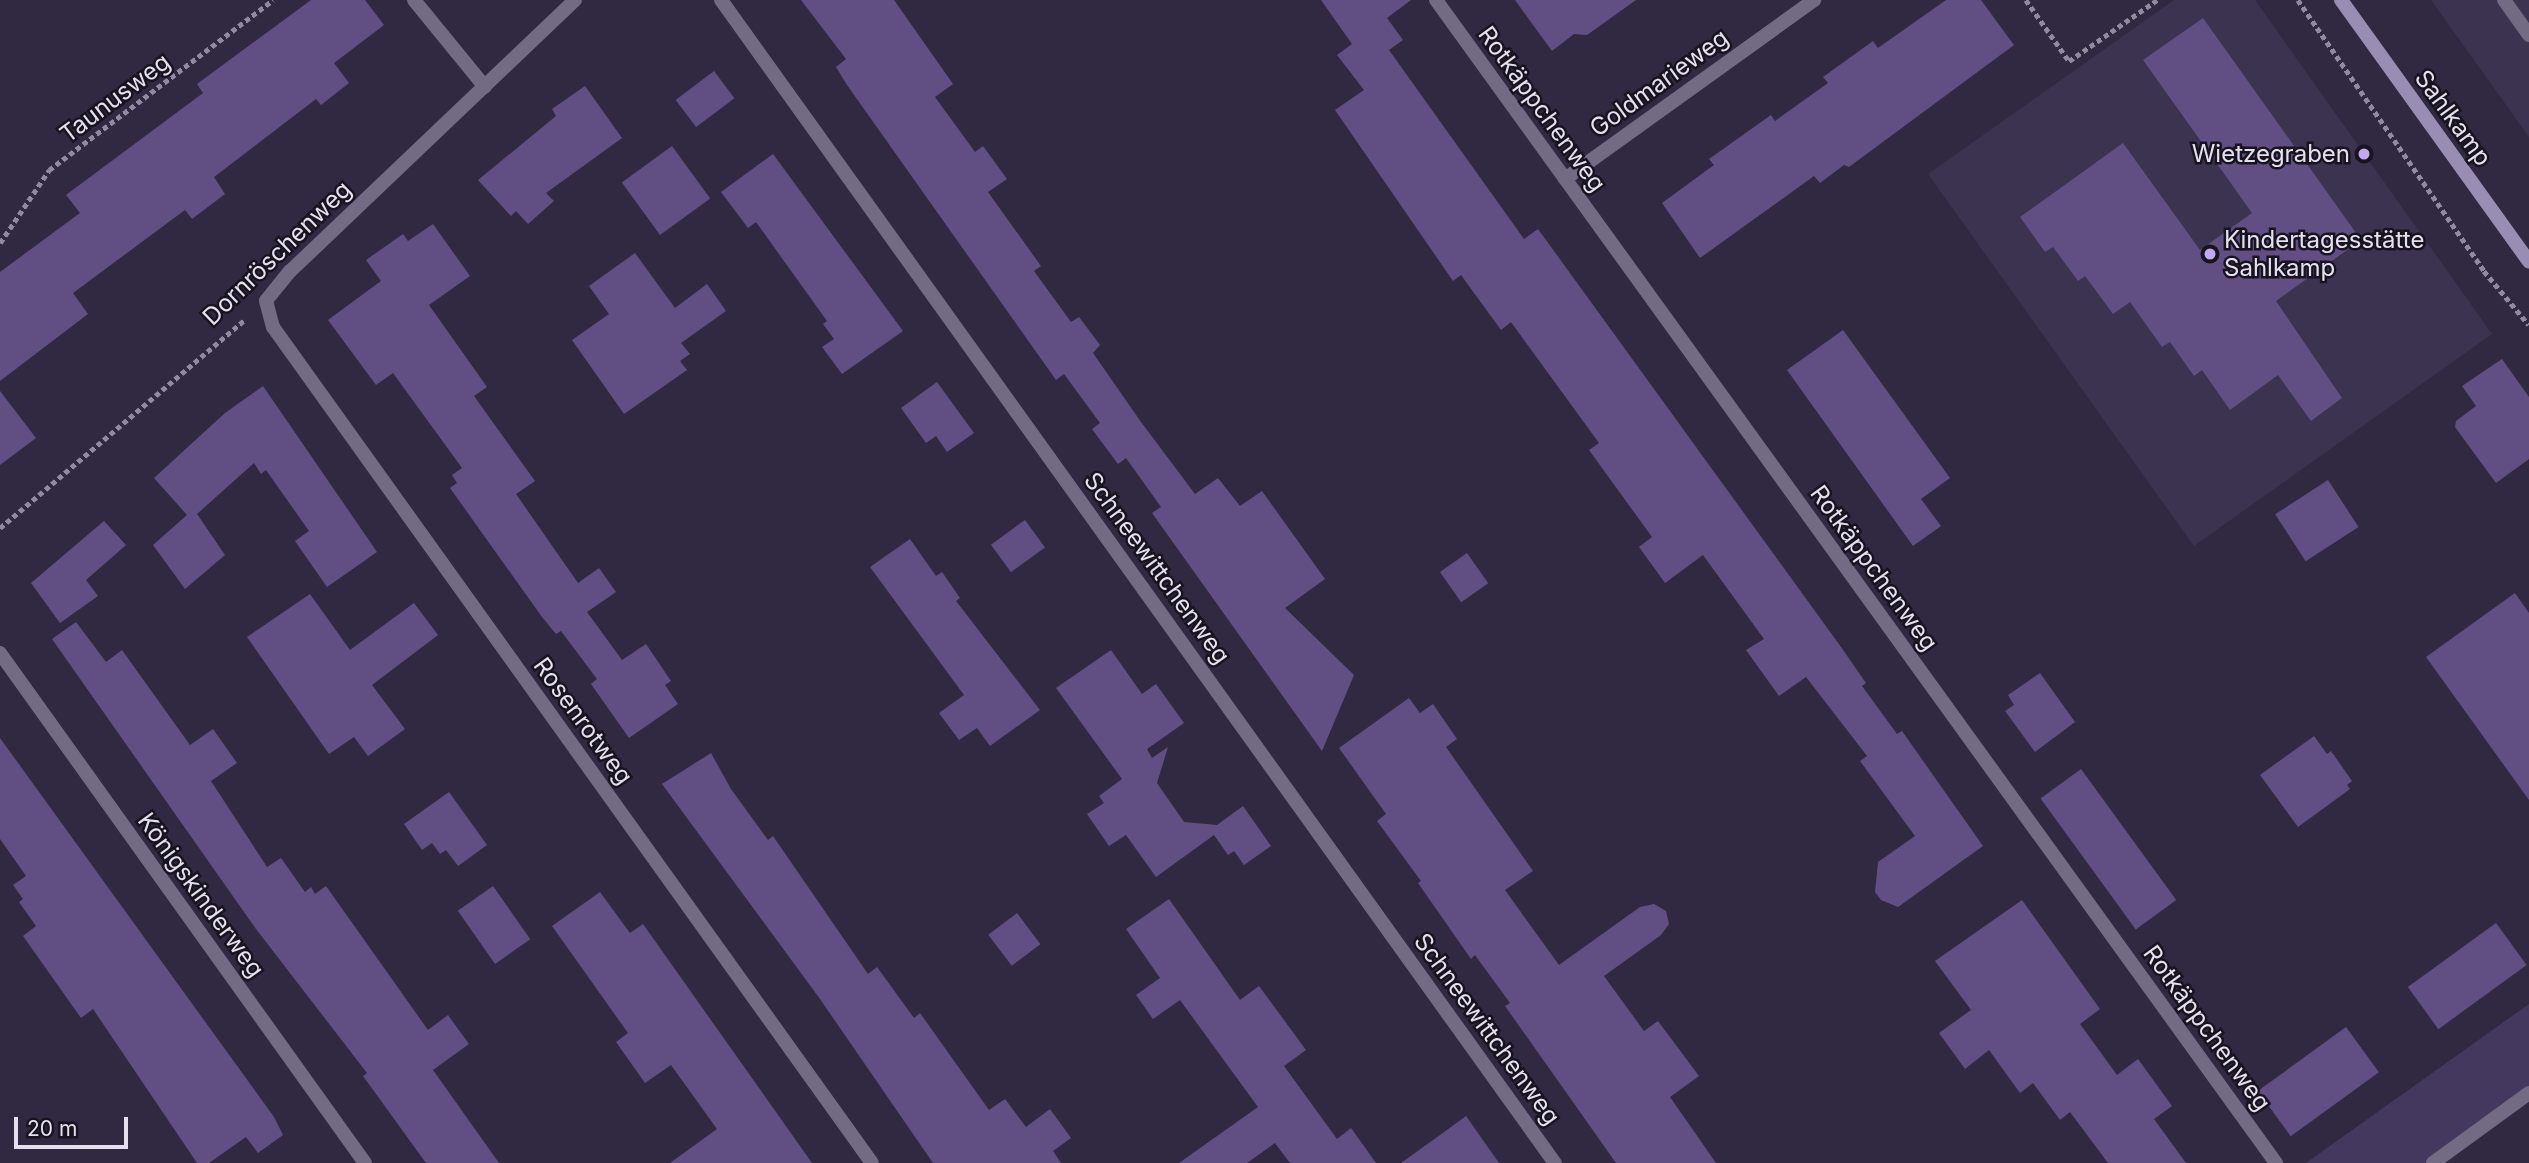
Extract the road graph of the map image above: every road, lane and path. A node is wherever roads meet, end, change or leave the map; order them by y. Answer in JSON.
{"nodes":[{"id":1,"x":272,"y":0,"type":"edge"},
{"id":2,"x":414,"y":0,"type":"edge"},
{"id":3,"x":575,"y":0,"type":"edge"},
{"id":4,"x":721,"y":0,"type":"edge"},
{"id":5,"x":1436,"y":0,"type":"edge"},
{"id":6,"x":1814,"y":0,"type":"edge"},
{"id":7,"x":2026,"y":0,"type":"edge"},
{"id":8,"x":2157,"y":0,"type":"edge"},
{"id":9,"x":2298,"y":0,"type":"edge"},
{"id":10,"x":2341,"y":0,"type":"edge"},
{"id":11,"x":2504,"y":0,"type":"edge"},
{"id":12,"x":2529,"y":35,"type":"edge"},
{"id":13,"x":485,"y":87,"type":"junction"},
{"id":14,"x":1564,"y":179,"type":"junction"},
{"id":15,"x":0,"y":243,"type":"edge"},
{"id":16,"x":2529,"y":262,"type":"edge"},
{"id":17,"x":265,"y":301,"type":"junction"},
{"id":18,"x":2529,"y":325,"type":"edge"},
{"id":19,"x":0,"y":528,"type":"edge"},
{"id":20,"x":0,"y":653,"type":"edge"},
{"id":21,"x":2529,"y":1093,"type":"edge"},
{"id":22,"x":365,"y":1163,"type":"edge"},
{"id":23,"x":872,"y":1163,"type":"edge"},
{"id":24,"x":1555,"y":1163,"type":"edge"},
{"id":25,"x":2276,"y":1163,"type":"edge"},
{"id":26,"x":2433,"y":1163,"type":"edge"}],
"edges":[{"from":1,"to":15,"type":"path","name":"Taunusweg"},
{"from":2,"to":13,"type":"street"},
{"from":3,"to":13,"type":"street","name":"Dornröschenweg"},
{"from":4,"to":24,"type":"street","name":"Schneewittchenweg"},
{"from":5,"to":14,"type":"street","name":"Rotkäppchenweg"},
{"from":6,"to":14,"type":"street","name":"Goldmarieweg"},
{"from":7,"to":8,"type":"path"},
{"from":9,"to":18,"type":"path"},
{"from":10,"to":16,"type":"street","name":"Sahlkamp"},
{"from":11,"to":12,"type":"street"},
{"from":13,"to":17,"type":"street","name":"Dornröschenweg"},
{"from":14,"to":25,"type":"street","name":"Rotkäppchenweg"},
{"from":17,"to":19,"type":"path","name":"Dornröschenweg"},
{"from":17,"to":23,"type":"street","name":"Rosenrotweg"},
{"from":20,"to":22,"type":"street","name":"Königskinderweg"},
{"from":21,"to":26,"type":"street"}]}
